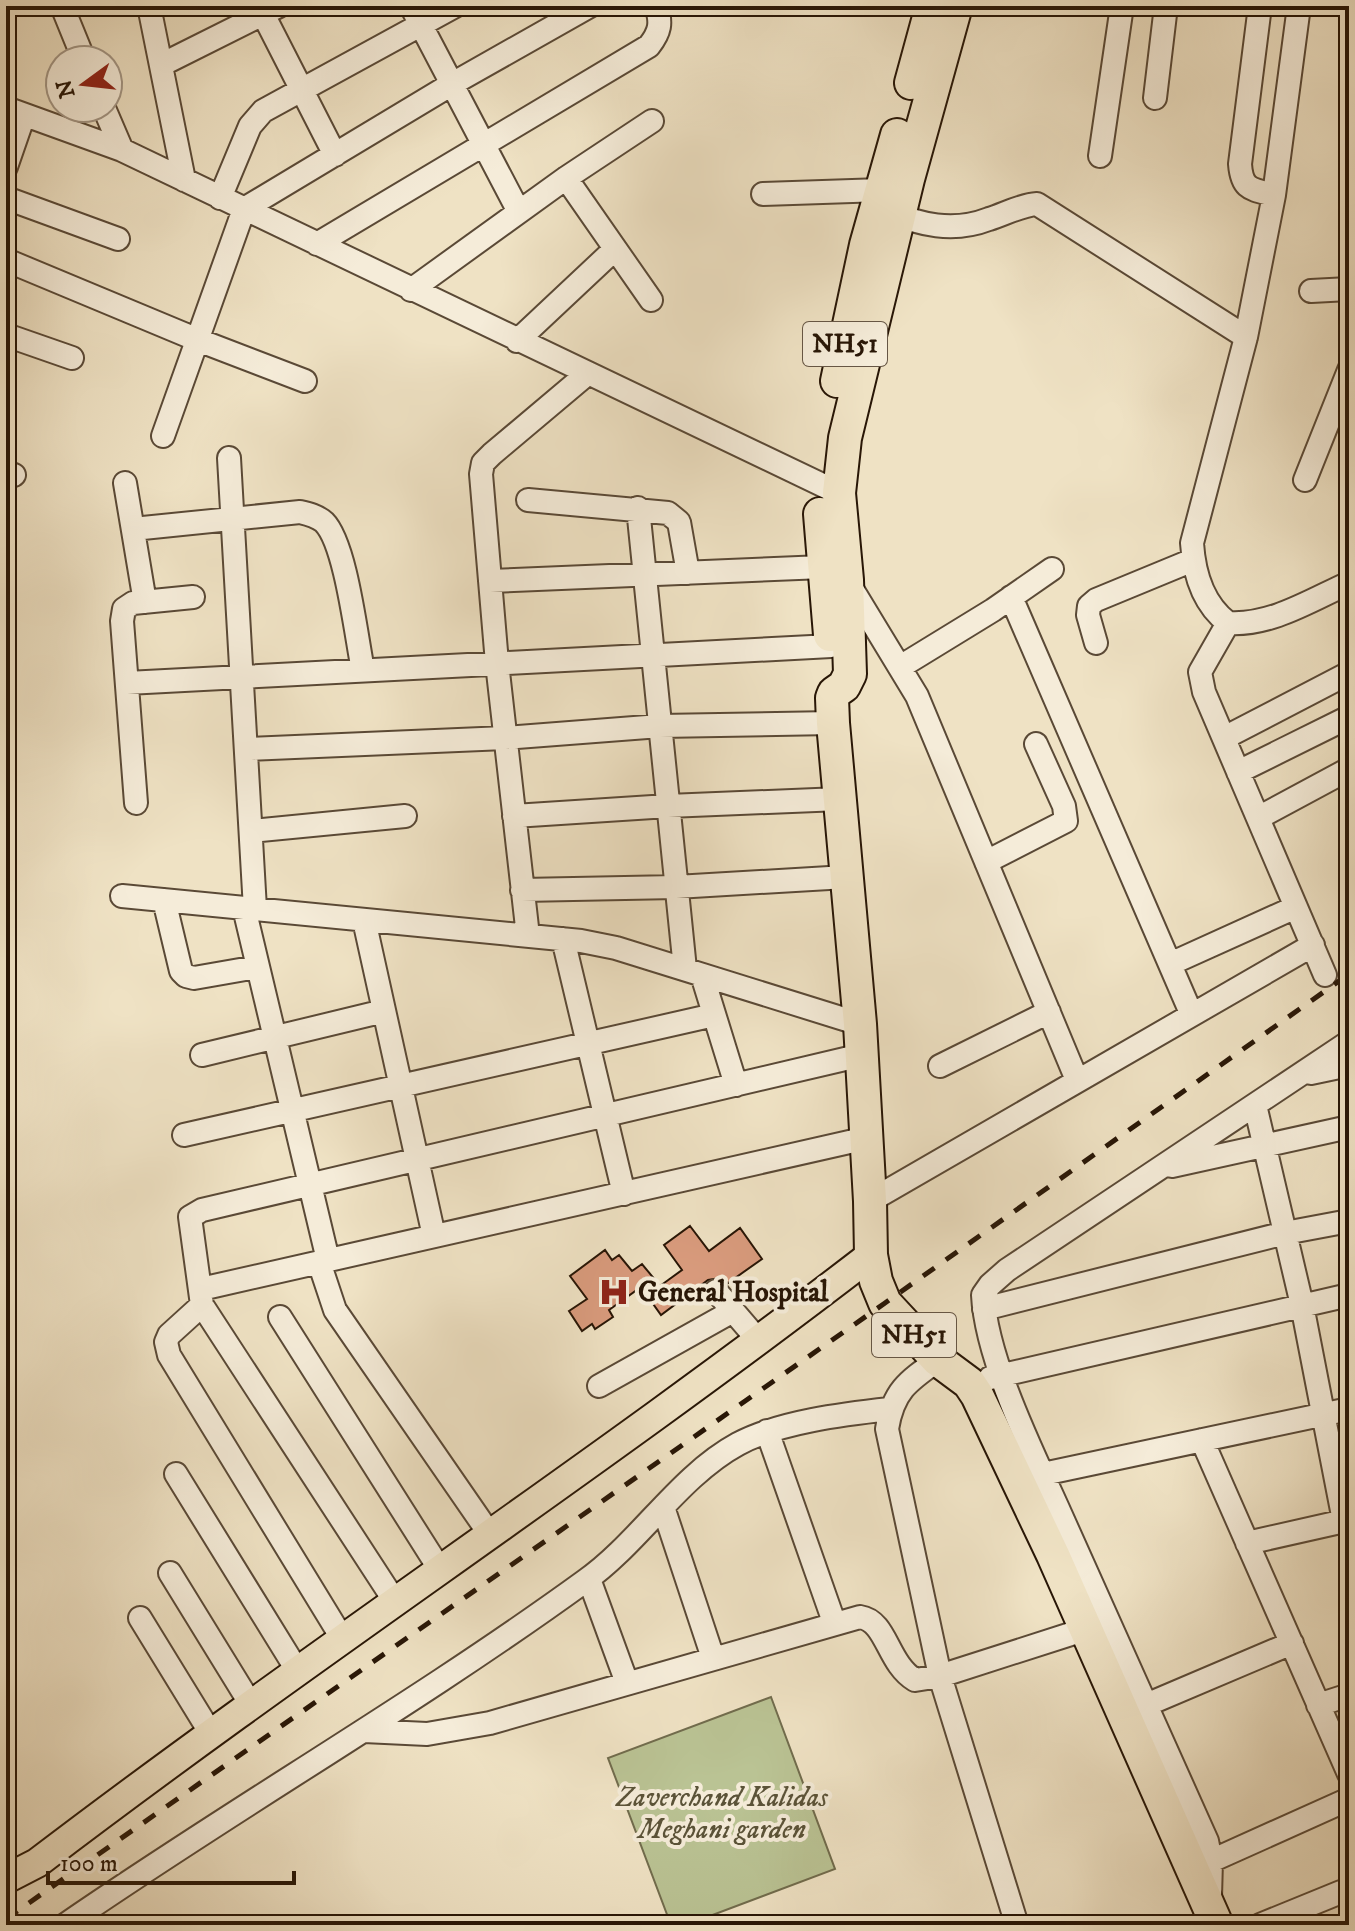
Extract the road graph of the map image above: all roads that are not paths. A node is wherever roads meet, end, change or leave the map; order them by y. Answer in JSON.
{"nodes":[{"id":1,"x":62,"y":6,"type":"edge"},
{"id":2,"x":149,"y":6,"type":"edge"},
{"id":3,"x":455,"y":6,"type":"edge"},
{"id":4,"x":590,"y":6,"type":"edge"},
{"id":5,"x":656,"y":6,"type":"edge"},
{"id":6,"x":1122,"y":6,"type":"edge"},
{"id":7,"x":1166,"y":6,"type":"edge"},
{"id":8,"x":1260,"y":6,"type":"edge"},
{"id":9,"x":1299,"y":6,"type":"edge"},
{"id":10,"x":949,"y":9,"type":"edge"},
{"id":11,"x":271,"y":10,"type":"edge"},
{"id":12,"x":416,"y":16,"type":"edge"},
{"id":13,"x":77,"y":44,"type":"edge"},
{"id":14,"x":161,"y":65,"type":"junction"},
{"id":15,"x":452,"y":84,"type":"junction"},
{"id":16,"x":301,"y":89,"type":"junction"},
{"id":17,"x":1155,"y":98,"type":"dead end"},
{"id":18,"x":15,"y":112,"type":"edge"},
{"id":19,"x":652,"y":121,"type":"dead end"},
{"id":20,"x":111,"y":124,"type":"edge"},
{"id":21,"x":483,"y":144,"type":"junction"},
{"id":22,"x":122,"y":150,"type":"junction"},
{"id":23,"x":335,"y":155,"type":"junction"},
{"id":24,"x":1100,"y":156,"type":"dead end"},
{"id":25,"x":6,"y":167,"type":"edge"},
{"id":26,"x":566,"y":178,"type":"junction"},
{"id":27,"x":184,"y":180,"type":"junction"},
{"id":28,"x":763,"y":194,"type":"dead end"},
{"id":29,"x":1274,"y":195,"type":"junction"},
{"id":30,"x":6,"y":198,"type":"edge"},
{"id":31,"x":220,"y":198,"type":"junction"},
{"id":32,"x":886,"y":204,"type":"junction"},
{"id":33,"x":244,"y":209,"type":"junction"},
{"id":34,"x":519,"y":212,"type":"junction"},
{"id":35,"x":118,"y":239,"type":"dead end"},
{"id":36,"x":317,"y":244,"type":"junction"},
{"id":37,"x":615,"y":249,"type":"junction"},
{"id":38,"x":6,"y":260,"type":"edge"},
{"id":39,"x":1349,"y":289,"type":"edge"},
{"id":40,"x":411,"y":290,"type":"junction"},
{"id":41,"x":1311,"y":291,"type":"dead end"},
{"id":42,"x":651,"y":300,"type":"dead end"},
{"id":43,"x":6,"y":335,"type":"edge"},
{"id":44,"x":1246,"y":337,"type":"junction"},
{"id":45,"x":198,"y":340,"type":"junction"},
{"id":46,"x":517,"y":341,"type":"junction"},
{"id":47,"x":72,"y":358,"type":"dead end"},
{"id":48,"x":1349,"y":370,"type":"edge"},
{"id":49,"x":587,"y":374,"type":"junction"},
{"id":50,"x":305,"y":381,"type":"dead end"},
{"id":51,"x":163,"y":436,"type":"dead end"},
{"id":52,"x":229,"y":458,"type":"dead end"},
{"id":53,"x":1305,"y":480,"type":"dead end"},
{"id":54,"x":125,"y":483,"type":"dead end"},
{"id":55,"x":829,"y":489,"type":"junction"},
{"id":56,"x":528,"y":500,"type":"dead end"},
{"id":57,"x":638,"y":508,"type":"junction"},
{"id":58,"x":232,"y":519,"type":"junction"},
{"id":59,"x":133,"y":529,"type":"junction"},
{"id":60,"x":1193,"y":560,"type":"junction"},
{"id":61,"x":1052,"y":569,"type":"dead end"},
{"id":62,"x":688,"y":573,"type":"junction"},
{"id":63,"x":835,"y":574,"type":"junction"},
{"id":64,"x":646,"y":575,"type":"junction"},
{"id":65,"x":490,"y":581,"type":"junction"},
{"id":66,"x":1349,"y":583,"type":"edge"},
{"id":67,"x":193,"y":597,"type":"dead end"},
{"id":68,"x":1011,"y":597,"type":"junction"},
{"id":69,"x":145,"y":602,"type":"junction"},
{"id":70,"x":1228,"y":623,"type":"junction"},
{"id":71,"x":1096,"y":643,"type":"dead end"},
{"id":72,"x":831,"y":646,"type":"junction"},
{"id":73,"x":652,"y":655,"type":"junction"},
{"id":74,"x":497,"y":663,"type":"junction"},
{"id":75,"x":900,"y":667,"type":"junction"},
{"id":76,"x":363,"y":670,"type":"junction"},
{"id":77,"x":1349,"y":673,"type":"edge"},
{"id":78,"x":241,"y":676,"type":"junction"},
{"id":79,"x":127,"y":683,"type":"junction"},
{"id":80,"x":844,"y":686,"type":"junction"},
{"id":81,"x":1349,"y":717,"type":"edge"},
{"id":82,"x":833,"y":723,"type":"junction"},
{"id":83,"x":660,"y":726,"type":"junction"},
{"id":84,"x":505,"y":738,"type":"junction"},
{"id":85,"x":1224,"y":738,"type":"junction"},
{"id":86,"x":1036,"y":744,"type":"dead end"},
{"id":87,"x":246,"y":749,"type":"junction"},
{"id":88,"x":1349,"y":769,"type":"edge"},
{"id":89,"x":1238,"y":772,"type":"junction"},
{"id":90,"x":840,"y":799,"type":"junction"},
{"id":91,"x":136,"y":803,"type":"dead end"},
{"id":92,"x":668,"y":806,"type":"junction"},
{"id":93,"x":405,"y":816,"type":"dead end"},
{"id":94,"x":514,"y":816,"type":"junction"},
{"id":95,"x":1258,"y":818,"type":"junction"},
{"id":96,"x":251,"y":831,"type":"junction"},
{"id":97,"x":986,"y":862,"type":"junction"},
{"id":98,"x":846,"y":877,"type":"junction"},
{"id":99,"x":676,"y":887,"type":"junction"},
{"id":100,"x":522,"y":890,"type":"junction"},
{"id":101,"x":122,"y":896,"type":"dead end"},
{"id":102,"x":164,"y":900,"type":"junction"},
{"id":103,"x":1296,"y":907,"type":"junction"},
{"id":104,"x":250,"y":908,"type":"junction"},
{"id":105,"x":364,"y":920,"type":"junction"},
{"id":106,"x":528,"y":936,"type":"junction"},
{"id":107,"x":563,"y":939,"type":"junction"},
{"id":108,"x":1313,"y":945,"type":"junction"},
{"id":109,"x":1170,"y":964,"type":"junction"},
{"id":110,"x":257,"y":967,"type":"junction"},
{"id":111,"x":693,"y":972,"type":"junction"},
{"id":112,"x":1325,"y":975,"type":"dead end"},
{"id":113,"x":384,"y":1011,"type":"junction"},
{"id":114,"x":1049,"y":1012,"type":"junction"},
{"id":115,"x":1191,"y":1013,"type":"junction"},
{"id":116,"x":714,"y":1015,"type":"junction"},
{"id":117,"x":273,"y":1038,"type":"junction"},
{"id":118,"x":861,"y":1039,"type":"junction"},
{"id":119,"x":1349,"y":1042,"type":"edge"},
{"id":120,"x":587,"y":1043,"type":"junction"},
{"id":121,"x":202,"y":1055,"type":"dead end"},
{"id":122,"x":1349,"y":1065,"type":"edge"},
{"id":123,"x":940,"y":1066,"type":"dead end"},
{"id":124,"x":1299,"y":1076,"type":"junction"},
{"id":125,"x":1077,"y":1080,"type":"junction"},
{"id":126,"x":401,"y":1085,"type":"junction"},
{"id":127,"x":736,"y":1085,"type":"junction"},
{"id":128,"x":1255,"y":1105,"type":"junction"},
{"id":129,"x":291,"y":1110,"type":"junction"},
{"id":130,"x":605,"y":1116,"type":"junction"},
{"id":131,"x":1349,"y":1127,"type":"edge"},
{"id":132,"x":184,"y":1135,"type":"dead end"},
{"id":133,"x":867,"y":1138,"type":"junction"},
{"id":134,"x":1264,"y":1145,"type":"junction"},
{"id":135,"x":417,"y":1159,"type":"junction"},
{"id":136,"x":1159,"y":1169,"type":"junction"},
{"id":137,"x":309,"y":1184,"type":"junction"},
{"id":138,"x":624,"y":1194,"type":"junction"},
{"id":139,"x":870,"y":1201,"type":"junction"},
{"id":140,"x":1349,"y":1221,"type":"edge"},
{"id":141,"x":1285,"y":1233,"type":"junction"},
{"id":142,"x":434,"y":1236,"type":"junction"},
{"id":143,"x":871,"y":1255,"type":"junction"},
{"id":144,"x":323,"y":1261,"type":"junction"},
{"id":145,"x":716,"y":1291,"type":"dead end"},
{"id":146,"x":1349,"y":1296,"type":"edge"},
{"id":147,"x":202,"y":1297,"type":"junction"},
{"id":148,"x":1302,"y":1305,"type":"junction"},
{"id":149,"x":984,"y":1309,"type":"junction"},
{"id":150,"x":733,"y":1311,"type":"junction"},
{"id":151,"x":280,"y":1317,"type":"dead end"},
{"id":152,"x":759,"y":1341,"type":"junction"},
{"id":153,"x":952,"y":1371,"type":"junction"},
{"id":154,"x":1002,"y":1375,"type":"junction"},
{"id":155,"x":599,"y":1386,"type":"dead end"},
{"id":156,"x":890,"y":1409,"type":"junction"},
{"id":157,"x":1349,"y":1409,"type":"edge"},
{"id":158,"x":1323,"y":1415,"type":"junction"},
{"id":159,"x":767,"y":1431,"type":"junction"},
{"id":160,"x":1202,"y":1440,"type":"junction"},
{"id":161,"x":176,"y":1474,"type":"dead end"},
{"id":162,"x":1043,"y":1474,"type":"junction"},
{"id":163,"x":663,"y":1507,"type":"junction"},
{"id":164,"x":1347,"y":1521,"type":"edge"},
{"id":165,"x":489,"y":1533,"type":"junction"},
{"id":166,"x":1247,"y":1543,"type":"junction"},
{"id":167,"x":439,"y":1568,"type":"junction"},
{"id":168,"x":170,"y":1573,"type":"dead end"},
{"id":169,"x":589,"y":1579,"type":"junction"},
{"id":170,"x":394,"y":1600,"type":"junction"},
{"id":171,"x":140,"y":1618,"type":"dead end"},
{"id":172,"x":834,"y":1622,"type":"junction"},
{"id":173,"x":1074,"y":1633,"type":"junction"},
{"id":174,"x":342,"y":1638,"type":"junction"},
{"id":175,"x":1292,"y":1643,"type":"junction"},
{"id":176,"x":713,"y":1658,"type":"junction"},
{"id":177,"x":297,"y":1670,"type":"junction"},
{"id":178,"x":940,"y":1676,"type":"junction"},
{"id":179,"x":627,"y":1683,"type":"junction"},
{"id":180,"x":1349,"y":1695,"type":"edge"},
{"id":181,"x":250,"y":1703,"type":"junction"},
{"id":182,"x":1146,"y":1705,"type":"junction"},
{"id":183,"x":1318,"y":1705,"type":"junction"},
{"id":184,"x":364,"y":1731,"type":"junction"},
{"id":185,"x":210,"y":1732,"type":"junction"},
{"id":186,"x":1349,"y":1774,"type":"edge"},
{"id":187,"x":1349,"y":1799,"type":"edge"},
{"id":188,"x":1211,"y":1861,"type":"junction"},
{"id":189,"x":6,"y":1879,"type":"edge"},
{"id":190,"x":1341,"y":1892,"type":"dead end"},
{"id":191,"x":1213,"y":1915,"type":"edge"},
{"id":192,"x":65,"y":1925,"type":"edge"},
{"id":193,"x":1017,"y":1925,"type":"edge"},
{"id":194,"x":1260,"y":1925,"type":"edge"}],
"edges":[{"from":1,"to":13,"type":"street"},
{"from":2,"to":14,"type":"street"},
{"from":3,"to":12,"type":"street"},
{"from":4,"to":15,"type":"street"},
{"from":5,"to":21,"type":"street"},
{"from":6,"to":24,"type":"street"},
{"from":7,"to":17,"type":"street"},
{"from":8,"to":29,"type":"street"},
{"from":9,"to":29,"type":"street"},
{"from":10,"to":32,"type":"highway","number":"NH51"},
{"from":11,"to":14,"type":"street"},
{"from":11,"to":16,"type":"street"},
{"from":12,"to":15,"type":"street"},
{"from":12,"to":16,"type":"street"},
{"from":14,"to":27,"type":"street"},
{"from":15,"to":21,"type":"street"},
{"from":15,"to":23,"type":"street"},
{"from":16,"to":23,"type":"street"},
{"from":16,"to":31,"type":"street"},
{"from":18,"to":22,"type":"street"},
{"from":18,"to":25,"type":"street"},
{"from":19,"to":26,"type":"street"},
{"from":20,"to":22,"type":"street"},
{"from":21,"to":34,"type":"street"},
{"from":21,"to":36,"type":"street"},
{"from":22,"to":27,"type":"street"},
{"from":23,"to":33,"type":"street"},
{"from":26,"to":34,"type":"street"},
{"from":26,"to":37,"type":"street"},
{"from":27,"to":31,"type":"street"},
{"from":28,"to":32,"type":"street"},
{"from":29,"to":44,"type":"street"},
{"from":30,"to":35,"type":"street"},
{"from":31,"to":33,"type":"street"},
{"from":32,"to":44,"type":"street"},
{"from":32,"to":55,"type":"highway","number":"NH51"},
{"from":33,"to":36,"type":"street"},
{"from":33,"to":45,"type":"street"},
{"from":34,"to":40,"type":"street"},
{"from":36,"to":40,"type":"street"},
{"from":37,"to":42,"type":"street"},
{"from":37,"to":46,"type":"street"},
{"from":38,"to":45,"type":"street"},
{"from":39,"to":41,"type":"street"},
{"from":40,"to":46,"type":"street"},
{"from":43,"to":47,"type":"street"},
{"from":44,"to":60,"type":"street"},
{"from":45,"to":50,"type":"street"},
{"from":45,"to":51,"type":"street"},
{"from":46,"to":49,"type":"street"},
{"from":48,"to":53,"type":"street"},
{"from":49,"to":55,"type":"street"},
{"from":49,"to":65,"type":"street"},
{"from":52,"to":58,"type":"street"},
{"from":54,"to":59,"type":"street"},
{"from":55,"to":63,"type":"highway","number":"NH51"},
{"from":56,"to":57,"type":"street"},
{"from":57,"to":62,"type":"street"},
{"from":57,"to":64,"type":"street"},
{"from":58,"to":59,"type":"street"},
{"from":58,"to":76,"type":"street"},
{"from":58,"to":78,"type":"street"},
{"from":59,"to":69,"type":"street"},
{"from":60,"to":70,"type":"street"},
{"from":60,"to":71,"type":"street"},
{"from":61,"to":68,"type":"street"},
{"from":62,"to":63,"type":"street"},
{"from":62,"to":64,"type":"street"},
{"from":63,"to":72,"type":"highway","number":"NH51"},
{"from":63,"to":75,"type":"street"},
{"from":63,"to":80,"type":"highway","number":"NH51"},
{"from":64,"to":65,"type":"street"},
{"from":64,"to":73,"type":"street"},
{"from":65,"to":74,"type":"street"},
{"from":66,"to":70,"type":"street"},
{"from":67,"to":69,"type":"street"},
{"from":68,"to":75,"type":"street"},
{"from":68,"to":109,"type":"street"},
{"from":69,"to":79,"type":"street"},
{"from":70,"to":85,"type":"street"},
{"from":72,"to":73,"type":"street"},
{"from":72,"to":80,"type":"highway","number":"NH51"},
{"from":73,"to":74,"type":"street"},
{"from":73,"to":83,"type":"street"},
{"from":74,"to":76,"type":"street"},
{"from":74,"to":84,"type":"street"},
{"from":75,"to":97,"type":"street"},
{"from":76,"to":78,"type":"street"},
{"from":77,"to":85,"type":"street"},
{"from":78,"to":79,"type":"street"},
{"from":78,"to":87,"type":"street"},
{"from":79,"to":91,"type":"street"},
{"from":80,"to":82,"type":"highway","number":"NH51"},
{"from":81,"to":89,"type":"street"},
{"from":82,"to":83,"type":"street"},
{"from":82,"to":90,"type":"highway","number":"NH51"},
{"from":83,"to":84,"type":"street"},
{"from":83,"to":92,"type":"street"},
{"from":84,"to":87,"type":"street"},
{"from":84,"to":94,"type":"street"},
{"from":85,"to":89,"type":"street"},
{"from":86,"to":97,"type":"street"},
{"from":87,"to":96,"type":"street"},
{"from":88,"to":95,"type":"street"},
{"from":89,"to":95,"type":"street"},
{"from":90,"to":92,"type":"street"},
{"from":90,"to":98,"type":"highway","number":"NH51"},
{"from":92,"to":94,"type":"street"},
{"from":92,"to":99,"type":"street"},
{"from":93,"to":96,"type":"street"},
{"from":94,"to":100,"type":"street"},
{"from":95,"to":103,"type":"street"},
{"from":96,"to":104,"type":"street"},
{"from":97,"to":114,"type":"street"},
{"from":98,"to":99,"type":"street"},
{"from":98,"to":118,"type":"highway","number":"NH51"},
{"from":99,"to":100,"type":"street"},
{"from":99,"to":111,"type":"street"},
{"from":100,"to":106,"type":"street"},
{"from":101,"to":102,"type":"street"},
{"from":102,"to":104,"type":"street"},
{"from":102,"to":110,"type":"street"},
{"from":103,"to":108,"type":"street"},
{"from":103,"to":109,"type":"street"},
{"from":104,"to":105,"type":"street"},
{"from":104,"to":110,"type":"street"},
{"from":105,"to":106,"type":"street"},
{"from":105,"to":113,"type":"street"},
{"from":106,"to":107,"type":"street"},
{"from":107,"to":111,"type":"street"},
{"from":107,"to":120,"type":"street"},
{"from":108,"to":112,"type":"street"},
{"from":108,"to":115,"type":"street"},
{"from":109,"to":115,"type":"street"},
{"from":110,"to":117,"type":"street"},
{"from":111,"to":116,"type":"street"},
{"from":111,"to":118,"type":"street"},
{"from":113,"to":117,"type":"street"},
{"from":113,"to":126,"type":"street"},
{"from":114,"to":123,"type":"street"},
{"from":114,"to":125,"type":"street"},
{"from":115,"to":125,"type":"street"},
{"from":116,"to":120,"type":"street"},
{"from":116,"to":127,"type":"street"},
{"from":117,"to":121,"type":"street"},
{"from":117,"to":129,"type":"street"},
{"from":118,"to":127,"type":"street"},
{"from":118,"to":133,"type":"highway","number":"NH51"},
{"from":119,"to":124,"type":"street"},
{"from":120,"to":126,"type":"street"},
{"from":120,"to":130,"type":"street"},
{"from":122,"to":124,"type":"street"},
{"from":124,"to":128,"type":"street"},
{"from":125,"to":139,"type":"street"},
{"from":126,"to":129,"type":"street"},
{"from":126,"to":135,"type":"street"},
{"from":127,"to":130,"type":"street"},
{"from":128,"to":134,"type":"street"},
{"from":128,"to":136,"type":"street"},
{"from":129,"to":132,"type":"street"},
{"from":129,"to":137,"type":"street"},
{"from":130,"to":135,"type":"street"},
{"from":130,"to":138,"type":"street"},
{"from":131,"to":134,"type":"street"},
{"from":133,"to":138,"type":"street"},
{"from":133,"to":139,"type":"highway","number":"NH51"},
{"from":134,"to":136,"type":"street"},
{"from":134,"to":141,"type":"street"},
{"from":135,"to":137,"type":"street"},
{"from":135,"to":142,"type":"street"},
{"from":136,"to":149,"type":"street"},
{"from":137,"to":144,"type":"street"},
{"from":137,"to":147,"type":"street"},
{"from":138,"to":142,"type":"street"},
{"from":139,"to":143,"type":"highway","number":"NH51"},
{"from":140,"to":141,"type":"street"},
{"from":141,"to":148,"type":"street"},
{"from":141,"to":149,"type":"street"},
{"from":142,"to":144,"type":"street"},
{"from":143,"to":152,"type":"main road"},
{"from":143,"to":153,"type":"highway","number":"NH51"},
{"from":144,"to":147,"type":"street"},
{"from":144,"to":165,"type":"street"},
{"from":145,"to":150,"type":"street"},
{"from":146,"to":148,"type":"street"},
{"from":147,"to":170,"type":"street"},
{"from":147,"to":174,"type":"street"},
{"from":148,"to":154,"type":"street"},
{"from":148,"to":158,"type":"street"},
{"from":149,"to":154,"type":"street"},
{"from":150,"to":152,"type":"street"},
{"from":150,"to":155,"type":"street"},
{"from":151,"to":167,"type":"street"},
{"from":152,"to":165,"type":"main road"},
{"from":153,"to":154,"type":"street"},
{"from":153,"to":156,"type":"street"},
{"from":153,"to":173,"type":"street"},
{"from":153,"to":191,"type":"highway","number":"NH51"},
{"from":154,"to":162,"type":"street"},
{"from":156,"to":159,"type":"street"},
{"from":156,"to":178,"type":"street"},
{"from":157,"to":158,"type":"street"},
{"from":158,"to":160,"type":"street"},
{"from":158,"to":164,"type":"street"},
{"from":159,"to":163,"type":"street"},
{"from":159,"to":172,"type":"street"},
{"from":160,"to":162,"type":"street"},
{"from":160,"to":166,"type":"street"},
{"from":161,"to":177,"type":"street"},
{"from":162,"to":182,"type":"street"},
{"from":163,"to":169,"type":"street"},
{"from":163,"to":176,"type":"street"},
{"from":164,"to":166,"type":"street"},
{"from":165,"to":167,"type":"main road"},
{"from":166,"to":175,"type":"street"},
{"from":167,"to":170,"type":"main road"},
{"from":168,"to":181,"type":"street"},
{"from":169,"to":179,"type":"street"},
{"from":169,"to":184,"type":"street"},
{"from":170,"to":174,"type":"main road"},
{"from":171,"to":185,"type":"street"},
{"from":172,"to":176,"type":"street"},
{"from":172,"to":178,"type":"street"},
{"from":173,"to":178,"type":"street"},
{"from":173,"to":191,"type":"street"},
{"from":174,"to":177,"type":"main road"},
{"from":175,"to":182,"type":"street"},
{"from":175,"to":183,"type":"street"},
{"from":176,"to":179,"type":"street"},
{"from":177,"to":181,"type":"main road"},
{"from":178,"to":193,"type":"street"},
{"from":179,"to":184,"type":"street"},
{"from":180,"to":183,"type":"street"},
{"from":181,"to":185,"type":"main road"},
{"from":182,"to":188,"type":"street"},
{"from":183,"to":186,"type":"street"},
{"from":184,"to":192,"type":"street"},
{"from":185,"to":189,"type":"main road"},
{"from":187,"to":188,"type":"street"},
{"from":188,"to":191,"type":"street"},
{"from":190,"to":194,"type":"street"}]}
